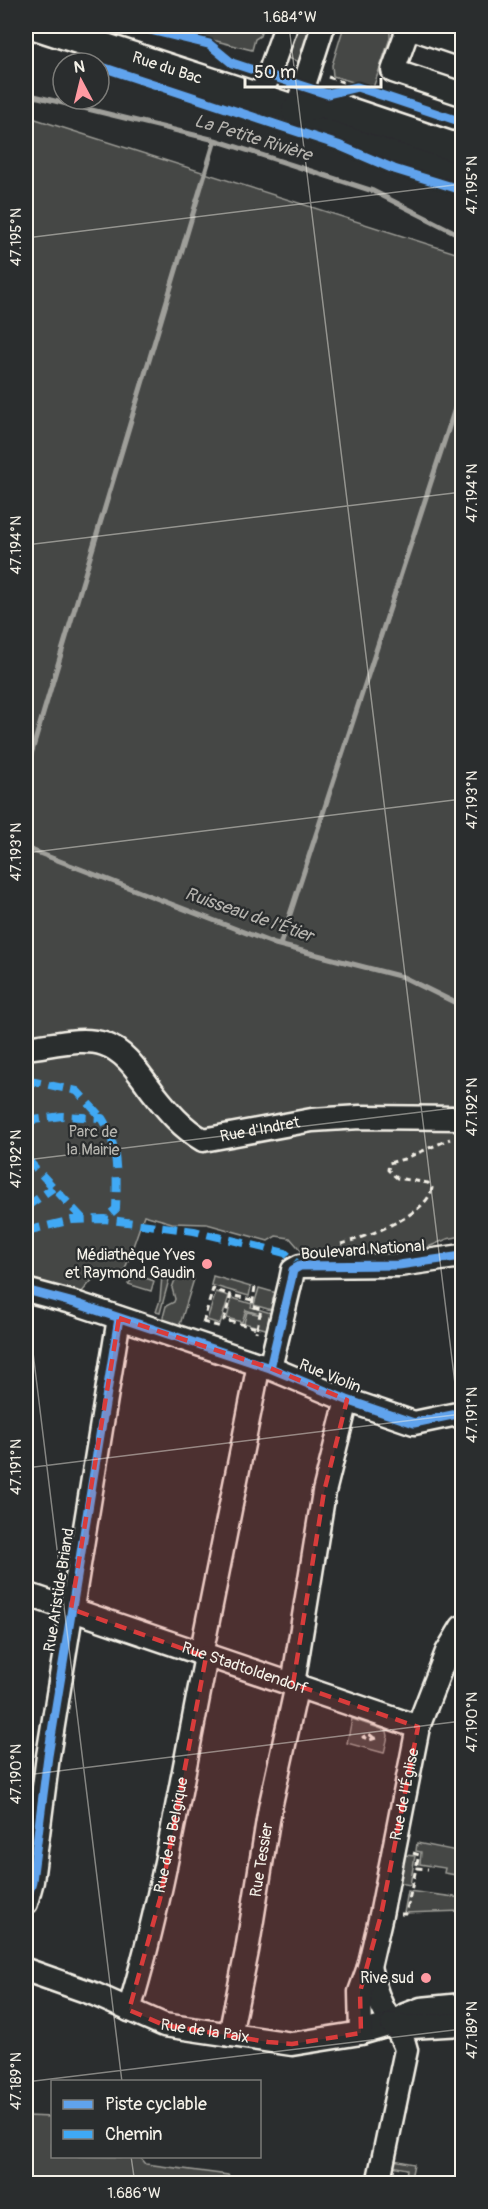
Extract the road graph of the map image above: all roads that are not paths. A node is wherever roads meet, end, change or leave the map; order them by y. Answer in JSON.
{"nodes":[{"id":1,"x":38,"y":26,"type":"edge"},
{"id":2,"x":285,"y":26,"type":"edge"},
{"id":3,"x":324,"y":26,"type":"edge"},
{"id":4,"x":408,"y":26,"type":"edge"},
{"id":5,"x":462,"y":45,"type":"edge"},
{"id":6,"x":462,"y":94,"type":"edge"},
{"id":7,"x":260,"y":99,"type":"junction"},
{"id":8,"x":296,"y":110,"type":"junction"},
{"id":9,"x":462,"y":150,"type":"edge"},
{"id":10,"x":462,"y":174,"type":"edge"},
{"id":11,"x":26,"y":1048,"type":"edge"},
{"id":12,"x":460,"y":1127,"type":"edge"},
{"id":13,"x":462,"y":1256,"type":"edge"},
{"id":14,"x":26,"y":1290,"type":"edge"},
{"id":15,"x":119,"y":1318,"type":"junction"},
{"id":16,"x":265,"y":1366,"type":"junction"},
{"id":17,"x":347,"y":1400,"type":"junction"},
{"id":18,"x":462,"y":1413,"type":"edge"},
{"id":19,"x":26,"y":1594,"type":"edge"},
{"id":20,"x":71,"y":1609,"type":"junction"},
{"id":21,"x":462,"y":1627,"type":"edge"},
{"id":22,"x":204,"y":1656,"type":"junction"},
{"id":23,"x":295,"y":1685,"type":"junction"},
{"id":24,"x":418,"y":1727,"type":"junction"},
{"id":25,"x":26,"y":1903,"type":"edge"},
{"id":26,"x":369,"y":1967,"type":"junction"},
{"id":27,"x":26,"y":1970,"type":"edge"},
{"id":28,"x":462,"y":2006,"type":"edge"},
{"id":29,"x":129,"y":2010,"type":"junction"},
{"id":30,"x":392,"y":2024,"type":"junction"},
{"id":31,"x":462,"y":2024,"type":"edge"},
{"id":32,"x":361,"y":2033,"type":"junction"},
{"id":33,"x":230,"y":2035,"type":"junction"},
{"id":34,"x":378,"y":2184,"type":"edge"}],
"edges":[{"from":1,"to":7,"type":"main road","name":"Rue du Bac"},
{"from":2,"to":7,"type":"street"},
{"from":3,"to":8,"type":"street"},
{"from":4,"to":5,"type":"street"},
{"from":4,"to":6,"type":"street"},
{"from":7,"to":8,"type":"main road","name":"Rue du Bac"},
{"from":8,"to":9,"type":"main road","name":"Rue du Bac"},
{"from":8,"to":10,"type":"main road","name":"Rue du Bac"},
{"from":11,"to":12,"type":"street","name":"Rue d'Indret"},
{"from":13,"to":16,"type":"street","name":"Boulevard National"},
{"from":14,"to":15,"type":"street","name":"Rue Violin"},
{"from":15,"to":16,"type":"street","name":"Rue Violin"},
{"from":15,"to":20,"type":"street","name":"Rue Aristide Briand"},
{"from":16,"to":17,"type":"street","name":"Rue Violin"},
{"from":16,"to":22,"type":"street","name":"Rue de la Belgique"},
{"from":17,"to":18,"type":"street","name":"Rue Violin"},
{"from":17,"to":23,"type":"street","name":"Rue Tessier"},
{"from":19,"to":20,"type":"street","name":"Rue Stadtoldendorf"},
{"from":20,"to":22,"type":"street","name":"Rue Stadtoldendorf"},
{"from":20,"to":25,"type":"street","name":"Rue Aristide Briand"},
{"from":21,"to":24,"type":"street","name":"Rue de l'Église"},
{"from":22,"to":23,"type":"street","name":"Rue Stadtoldendorf"},
{"from":22,"to":29,"type":"street","name":"Rue de la Belgique"},
{"from":23,"to":24,"type":"street","name":"Rue Stadtoldendorf"},
{"from":23,"to":33,"type":"street","name":"Rue Tessier"},
{"from":24,"to":26,"type":"street","name":"Rue de l'Église"},
{"from":26,"to":30,"type":"street","name":"Rue de l'Église"},
{"from":26,"to":32,"type":"street","name":"Rue de l'Église"},
{"from":27,"to":29,"type":"street","name":"Rue de la Paix"},
{"from":28,"to":30,"type":"street","name":"Rue de la Paix"},
{"from":29,"to":33,"type":"street","name":"Rue de la Paix"},
{"from":30,"to":31,"type":"street","name":"Rue de la Paix"},
{"from":30,"to":32,"type":"street","name":"Rue de la Paix"},
{"from":30,"to":34,"type":"street","name":"Rue de l'Église"},
{"from":32,"to":33,"type":"street","name":"Rue de la Paix"}]}
